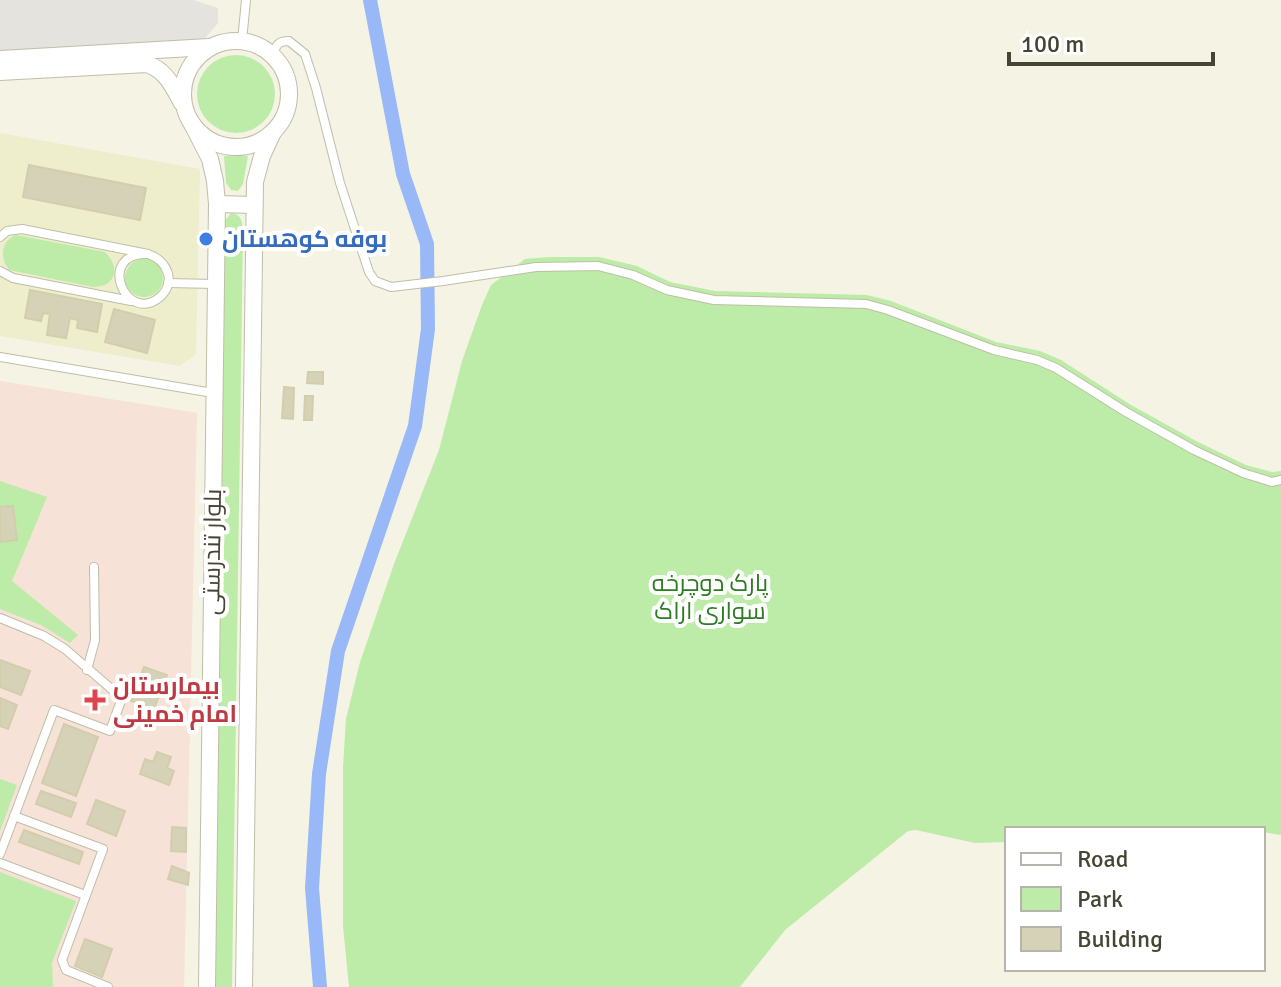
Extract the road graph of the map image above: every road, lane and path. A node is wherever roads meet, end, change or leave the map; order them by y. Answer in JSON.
{"nodes":[{"id":1,"x":246,"y":0,"type":"edge"},
{"id":2,"x":242,"y":41,"type":"junction"},
{"id":3,"x":209,"y":47,"type":"junction"},
{"id":4,"x":273,"y":55,"type":"junction"},
{"id":5,"x":140,"y":56,"type":"junction"},
{"id":6,"x":0,"y":59,"type":"edge"},
{"id":7,"x":0,"y":72,"type":"edge"},
{"id":8,"x":188,"y":114,"type":"junction"},
{"id":9,"x":273,"y":132,"type":"junction"},
{"id":10,"x":217,"y":204,"type":"junction"},
{"id":11,"x":254,"y":205,"type":"junction"},
{"id":12,"x":1,"y":233,"type":"edge"},
{"id":13,"x":148,"y":254,"type":"junction"},
{"id":14,"x":0,"y":271,"type":"edge"},
{"id":15,"x":168,"y":283,"type":"junction"},
{"id":16,"x":215,"y":284,"type":"junction"},
{"id":17,"x":139,"y":303,"type":"junction"},
{"id":18,"x":0,"y":357,"type":"edge"},
{"id":19,"x":213,"y":393,"type":"junction"},
{"id":20,"x":1281,"y":480,"type":"edge"},
{"id":21,"x":94,"y":567,"type":"dead end"},
{"id":22,"x":0,"y":618,"type":"edge"},
{"id":23,"x":87,"y":670,"type":"junction"},
{"id":24,"x":14,"y":816,"type":"junction"},
{"id":25,"x":0,"y":854,"type":"edge"},
{"id":26,"x":0,"y":863,"type":"edge"},
{"id":27,"x":85,"y":895,"type":"junction"},
{"id":28,"x":108,"y":987,"type":"edge"},
{"id":29,"x":207,"y":987,"type":"edge"},
{"id":30,"x":244,"y":987,"type":"edge"}],
"edges":[{"from":1,"to":2,"type":"lane"},
{"from":2,"to":3,"type":"street"},
{"from":2,"to":4,"type":"street"},
{"from":3,"to":5,"type":"street"},
{"from":3,"to":8,"type":"street"},
{"from":4,"to":9,"type":"street"},
{"from":4,"to":20,"type":"lane"},
{"from":5,"to":6,"type":"street"},
{"from":5,"to":7,"type":"street"},
{"from":5,"to":8,"type":"street","name":"بلوار تندرستی"},
{"from":8,"to":9,"type":"street"},
{"from":8,"to":10,"type":"street","name":"بلوار تندرستی"},
{"from":9,"to":11,"type":"street","name":"بلوار تندرستی"},
{"from":10,"to":11,"type":"street"},
{"from":10,"to":16,"type":"street","name":"بلوار تندرستی"},
{"from":11,"to":30,"type":"street","name":"بلوار تندرستی"},
{"from":12,"to":13,"type":"lane"},
{"from":13,"to":15,"type":"lane"},
{"from":13,"to":17,"type":"lane"},
{"from":14,"to":17,"type":"lane"},
{"from":15,"to":16,"type":"lane"},
{"from":15,"to":17,"type":"lane"},
{"from":16,"to":19,"type":"street","name":"بلوار تندرستی"},
{"from":18,"to":19,"type":"lane"},
{"from":19,"to":29,"type":"street","name":"بلوار تندرستی"},
{"from":21,"to":23,"type":"lane"},
{"from":22,"to":23,"type":"lane"},
{"from":23,"to":24,"type":"lane"},
{"from":24,"to":25,"type":"lane"},
{"from":24,"to":27,"type":"lane"},
{"from":26,"to":27,"type":"lane"},
{"from":27,"to":28,"type":"lane"}]}
